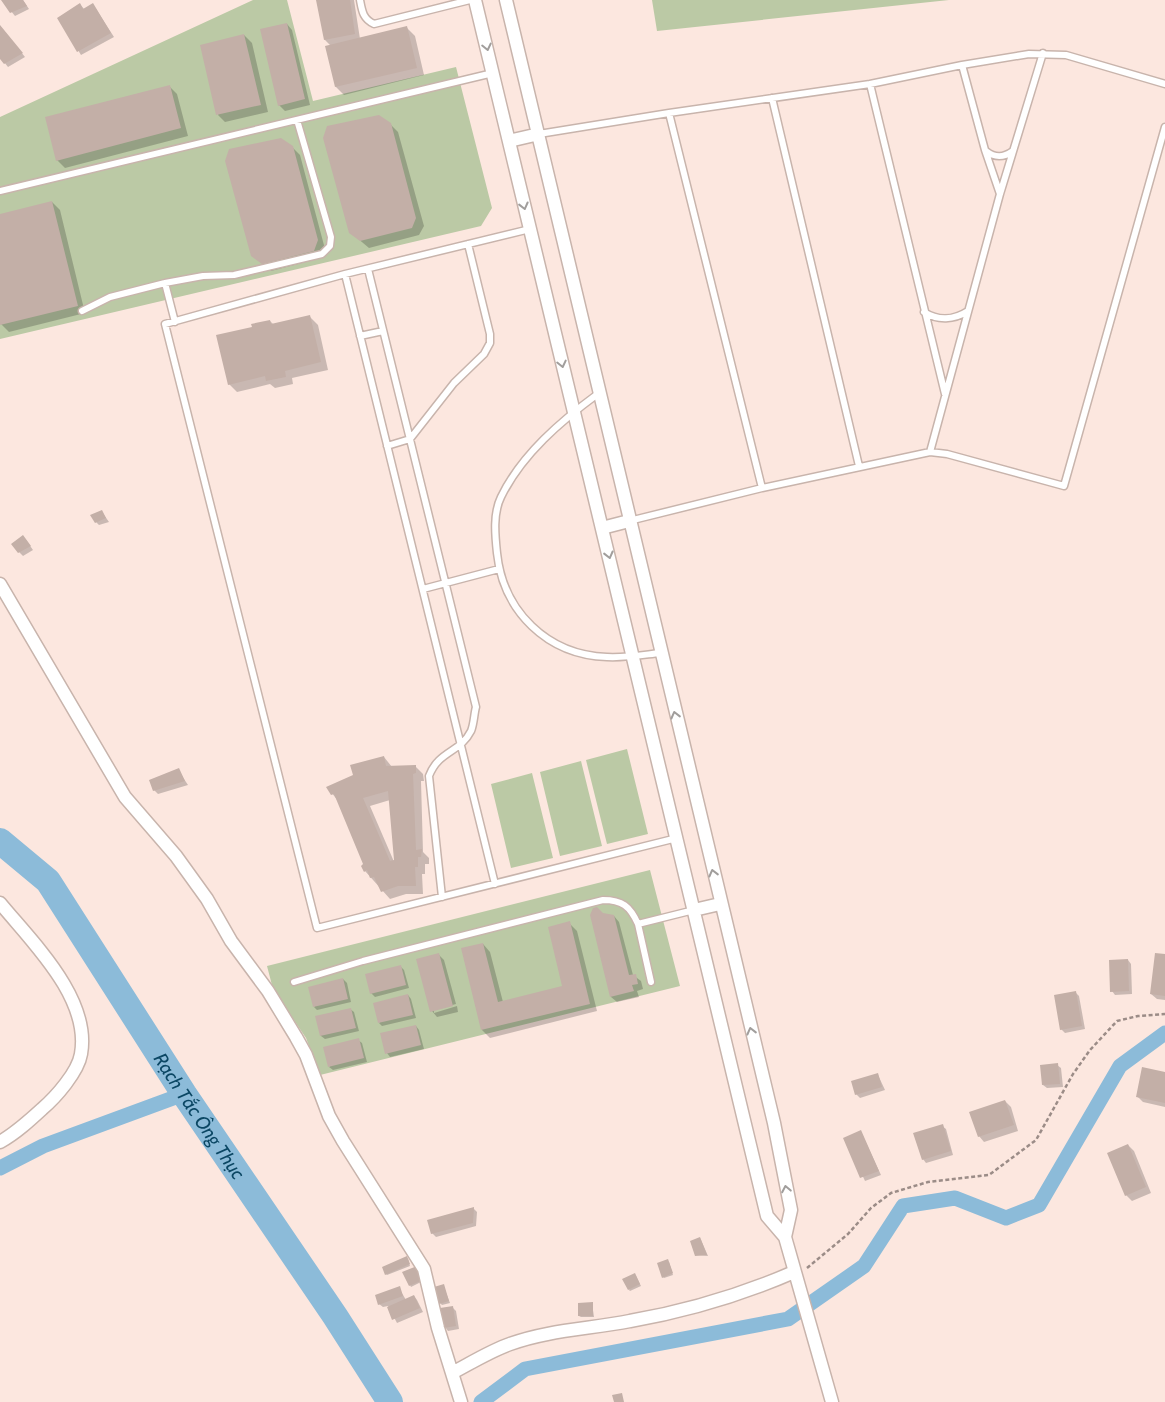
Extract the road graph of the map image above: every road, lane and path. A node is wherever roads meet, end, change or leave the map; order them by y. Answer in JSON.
{"nodes":[{"id":1,"x":360,"y":0,"type":"edge"},
{"id":2,"x":470,"y":0,"type":"edge"},
{"id":3,"x":475,"y":0,"type":"edge"},
{"id":4,"x":506,"y":0,"type":"edge"},
{"id":5,"x":1043,"y":53,"type":"junction"},
{"id":6,"x":962,"y":65,"type":"junction"},
{"id":7,"x":493,"y":73,"type":"junction"},
{"id":8,"x":870,"y":84,"type":"junction"},
{"id":9,"x":1165,"y":84,"type":"edge"},
{"id":10,"x":772,"y":98,"type":"junction"},
{"id":11,"x":669,"y":113,"type":"junction"},
{"id":12,"x":297,"y":120,"type":"junction"},
{"id":13,"x":1165,"y":127,"type":"edge"},
{"id":14,"x":539,"y":134,"type":"junction"},
{"id":15,"x":509,"y":141,"type":"junction"},
{"id":16,"x":985,"y":150,"type":"junction"},
{"id":17,"x":1013,"y":151,"type":"junction"},
{"id":18,"x":0,"y":191,"type":"edge"},
{"id":19,"x":1000,"y":194,"type":"junction"},
{"id":20,"x":530,"y":229,"type":"junction"},
{"id":21,"x":468,"y":244,"type":"junction"},
{"id":22,"x":368,"y":269,"type":"junction"},
{"id":23,"x":345,"y":274,"type":"junction"},
{"id":24,"x":165,"y":283,"type":"junction"},
{"id":25,"x":82,"y":311,"type":"dead end"},
{"id":26,"x":968,"y":311,"type":"junction"},
{"id":27,"x":924,"y":312,"type":"junction"},
{"id":28,"x":175,"y":322,"type":"junction"},
{"id":29,"x":383,"y":331,"type":"junction"},
{"id":30,"x":360,"y":336,"type":"junction"},
{"id":31,"x":598,"y":393,"type":"junction"},
{"id":32,"x":945,"y":394,"type":"junction"},
{"id":33,"x":573,"y":411,"type":"junction"},
{"id":34,"x":410,"y":439,"type":"junction"},
{"id":35,"x":387,"y":446,"type":"junction"},
{"id":36,"x":930,"y":452,"type":"junction"},
{"id":37,"x":859,"y":466,"type":"junction"},
{"id":38,"x":762,"y":488,"type":"junction"},
{"id":39,"x":629,"y":521,"type":"junction"},
{"id":40,"x":602,"y":528,"type":"junction"},
{"id":41,"x":499,"y":569,"type":"junction"},
{"id":42,"x":445,"y":583,"type":"junction"},
{"id":43,"x":0,"y":584,"type":"edge"},
{"id":44,"x":422,"y":589,"type":"junction"},
{"id":45,"x":660,"y":653,"type":"junction"},
{"id":46,"x":634,"y":656,"type":"junction"},
{"id":47,"x":461,"y":745,"type":"junction"},
{"id":48,"x":678,"y":838,"type":"junction"},
{"id":49,"x":495,"y":884,"type":"junction"},
{"id":50,"x":442,"y":897,"type":"junction"},
{"id":51,"x":0,"y":903,"type":"edge"},
{"id":52,"x":720,"y":904,"type":"junction"},
{"id":53,"x":694,"y":910,"type":"junction"},
{"id":54,"x":638,"y":924,"type":"junction"},
{"id":55,"x":294,"y":982,"type":"dead end"},
{"id":56,"x":651,"y":982,"type":"dead end"},
{"id":57,"x":1165,"y":1014,"type":"edge"},
{"id":58,"x":0,"y":1142,"type":"edge"},
{"id":59,"x":785,"y":1237,"type":"junction"},
{"id":60,"x":796,"y":1276,"type":"junction"},
{"id":61,"x":453,"y":1377,"type":"junction"},
{"id":62,"x":461,"y":1402,"type":"edge"},
{"id":63,"x":832,"y":1402,"type":"edge"}],
"edges":[{"from":1,"to":2,"type":"lane"},
{"from":3,"to":7,"type":"street","one_way":true},
{"from":4,"to":14,"type":"street"},
{"from":5,"to":6,"type":"lane"},
{"from":5,"to":9,"type":"lane"},
{"from":5,"to":17,"type":"lane"},
{"from":6,"to":8,"type":"lane"},
{"from":6,"to":16,"type":"lane"},
{"from":7,"to":12,"type":"lane"},
{"from":7,"to":15,"type":"street"},
{"from":8,"to":10,"type":"lane"},
{"from":8,"to":27,"type":"lane"},
{"from":10,"to":11,"type":"lane"},
{"from":10,"to":37,"type":"lane"},
{"from":11,"to":14,"type":"lane"},
{"from":11,"to":38,"type":"lane"},
{"from":12,"to":18,"type":"lane"},
{"from":12,"to":24,"type":"lane"},
{"from":13,"to":36,"type":"lane"},
{"from":14,"to":15,"type":"street"},
{"from":14,"to":31,"type":"street"},
{"from":15,"to":20,"type":"street","one_way":true},
{"from":16,"to":17,"type":"lane"},
{"from":16,"to":19,"type":"lane"},
{"from":17,"to":19,"type":"lane"},
{"from":19,"to":26,"type":"lane"},
{"from":20,"to":21,"type":"lane"},
{"from":20,"to":33,"type":"street","one_way":true},
{"from":21,"to":22,"type":"lane"},
{"from":21,"to":34,"type":"lane"},
{"from":22,"to":23,"type":"lane"},
{"from":22,"to":29,"type":"lane"},
{"from":23,"to":28,"type":"lane"},
{"from":23,"to":30,"type":"lane"},
{"from":24,"to":25,"type":"lane"},
{"from":24,"to":28,"type":"lane"},
{"from":26,"to":27,"type":"lane"},
{"from":26,"to":32,"type":"lane"},
{"from":27,"to":32,"type":"lane"},
{"from":28,"to":50,"type":"lane"},
{"from":29,"to":30,"type":"lane"},
{"from":29,"to":34,"type":"lane"},
{"from":30,"to":35,"type":"lane"},
{"from":31,"to":33,"type":"lane"},
{"from":31,"to":39,"type":"street"},
{"from":32,"to":36,"type":"lane"},
{"from":33,"to":40,"type":"street"},
{"from":33,"to":41,"type":"lane"},
{"from":34,"to":35,"type":"lane"},
{"from":34,"to":42,"type":"lane"},
{"from":35,"to":44,"type":"lane"},
{"from":36,"to":37,"type":"lane"},
{"from":37,"to":38,"type":"lane"},
{"from":38,"to":39,"type":"lane"},
{"from":39,"to":40,"type":"street"},
{"from":39,"to":45,"type":"street"},
{"from":40,"to":46,"type":"street","one_way":true},
{"from":41,"to":42,"type":"lane"},
{"from":41,"to":46,"type":"lane"},
{"from":42,"to":44,"type":"lane"},
{"from":42,"to":47,"type":"lane"},
{"from":43,"to":61,"type":"street"},
{"from":44,"to":47,"type":"lane"},
{"from":45,"to":46,"type":"lane"},
{"from":52,"to":45,"type":"street","one_way":true},
{"from":46,"to":48,"type":"street"},
{"from":47,"to":49,"type":"lane"},
{"from":47,"to":50,"type":"lane"},
{"from":48,"to":49,"type":"lane"},
{"from":48,"to":53,"type":"street"},
{"from":49,"to":50,"type":"lane"},
{"from":51,"to":58,"type":"street"},
{"from":52,"to":53,"type":"street"},
{"from":59,"to":52,"type":"street","one_way":true},
{"from":53,"to":54,"type":"lane"},
{"from":53,"to":59,"type":"street"},
{"from":54,"to":55,"type":"lane"},
{"from":54,"to":56,"type":"lane"},
{"from":57,"to":60,"type":"path"},
{"from":59,"to":60,"type":"street"},
{"from":60,"to":61,"type":"street"},
{"from":60,"to":63,"type":"street"},
{"from":61,"to":62,"type":"street"}]}
